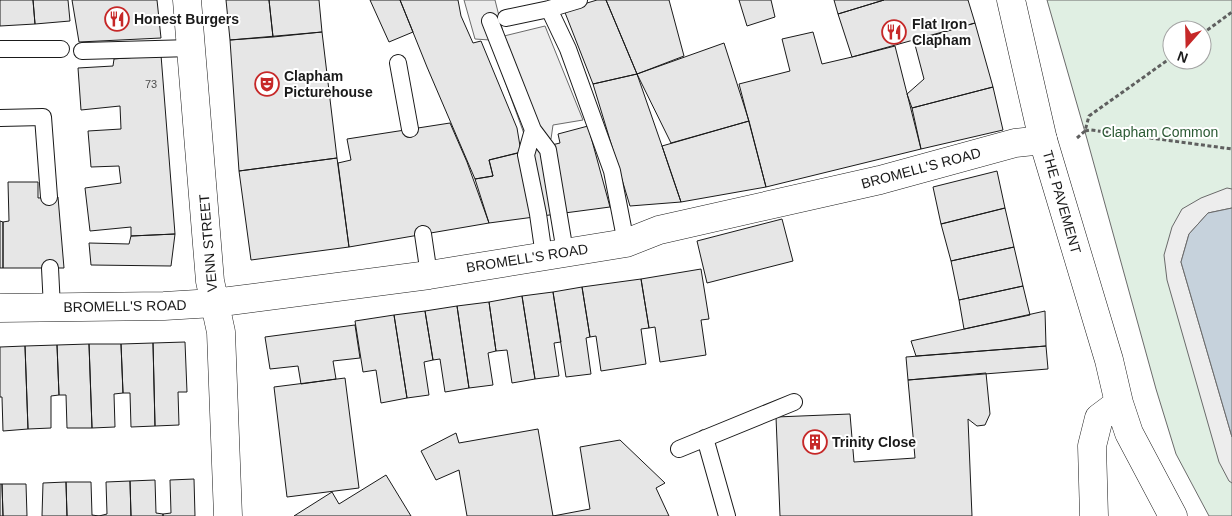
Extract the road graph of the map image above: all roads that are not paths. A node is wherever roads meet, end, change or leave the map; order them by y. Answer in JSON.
{"nodes":[{"id":1,"x":187,"y":0,"type":"edge"},
{"id":2,"x":579,"y":0,"type":"edge"},
{"id":3,"x":1010,"y":0,"type":"edge"},
{"id":4,"x":550,"y":9,"type":"junction"},
{"id":5,"x":192,"y":48,"type":"junction"},
{"id":6,"x":0,"y":49,"type":"edge"},
{"id":7,"x":61,"y":49,"type":"dead end"},
{"id":8,"x":82,"y":52,"type":"dead end"},
{"id":9,"x":398,"y":63,"type":"dead end"},
{"id":10,"x":0,"y":118,"type":"edge"},
{"id":11,"x":410,"y":129,"type":"dead end"},
{"id":12,"x":533,"y":130,"type":"junction"},
{"id":13,"x":1043,"y":140,"type":"junction"},
{"id":14,"x":49,"y":197,"type":"dead end"},
{"id":15,"x":423,"y":234,"type":"dead end"},
{"id":16,"x":626,"y":242,"type":"junction"},
{"id":17,"x":555,"y":254,"type":"junction"},
{"id":18,"x":50,"y":268,"type":"dead end"},
{"id":19,"x":429,"y":275,"type":"junction"},
{"id":20,"x":214,"y":303,"type":"junction"},
{"id":21,"x":0,"y":308,"type":"edge"},
{"id":22,"x":52,"y":308,"type":"junction"},
{"id":23,"x":794,"y":402,"type":"dead end"},
{"id":24,"x":1118,"y":403,"type":"junction"},
{"id":25,"x":705,"y":438,"type":"junction"},
{"id":26,"x":679,"y":449,"type":"dead end"},
{"id":27,"x":228,"y":516,"type":"edge"},
{"id":28,"x":727,"y":516,"type":"edge"},
{"id":29,"x":1094,"y":516,"type":"edge"},
{"id":30,"x":1172,"y":516,"type":"edge"}],
"edges":[{"from":1,"to":5,"type":"street","name":"VENN STREET"},
{"from":2,"to":4,"type":"lane"},
{"from":3,"to":13,"type":"street","name":"THE PAVEMENT"},
{"from":4,"to":12,"type":"lane"},
{"from":4,"to":16,"type":"lane"},
{"from":5,"to":8,"type":"lane"},
{"from":5,"to":20,"type":"street","name":"VENN STREET"},
{"from":6,"to":7,"type":"lane"},
{"from":9,"to":11,"type":"lane"},
{"from":10,"to":14,"type":"lane"},
{"from":12,"to":17,"type":"lane"},
{"from":12,"to":17,"type":"lane"},
{"from":13,"to":16,"type":"street","name":"BROMELL'S ROAD"},
{"from":13,"to":24,"type":"street","name":"THE PAVEMENT"},
{"from":15,"to":19,"type":"lane"},
{"from":16,"to":17,"type":"street","name":"BROMELL'S ROAD"},
{"from":17,"to":19,"type":"street","name":"BROMELL'S ROAD"},
{"from":18,"to":22,"type":"lane"},
{"from":19,"to":20,"type":"street","name":"BROMELL'S ROAD"},
{"from":20,"to":22,"type":"street","name":"BROMELL'S ROAD"},
{"from":20,"to":27,"type":"street","name":"VENN STREET"},
{"from":21,"to":22,"type":"street","name":"BROMELL'S ROAD"},
{"from":23,"to":25,"type":"lane"},
{"from":24,"to":29,"type":"street"},
{"from":24,"to":30,"type":"street","name":"THE PAVEMENT"},
{"from":25,"to":26,"type":"lane"},
{"from":25,"to":28,"type":"lane"}]}
